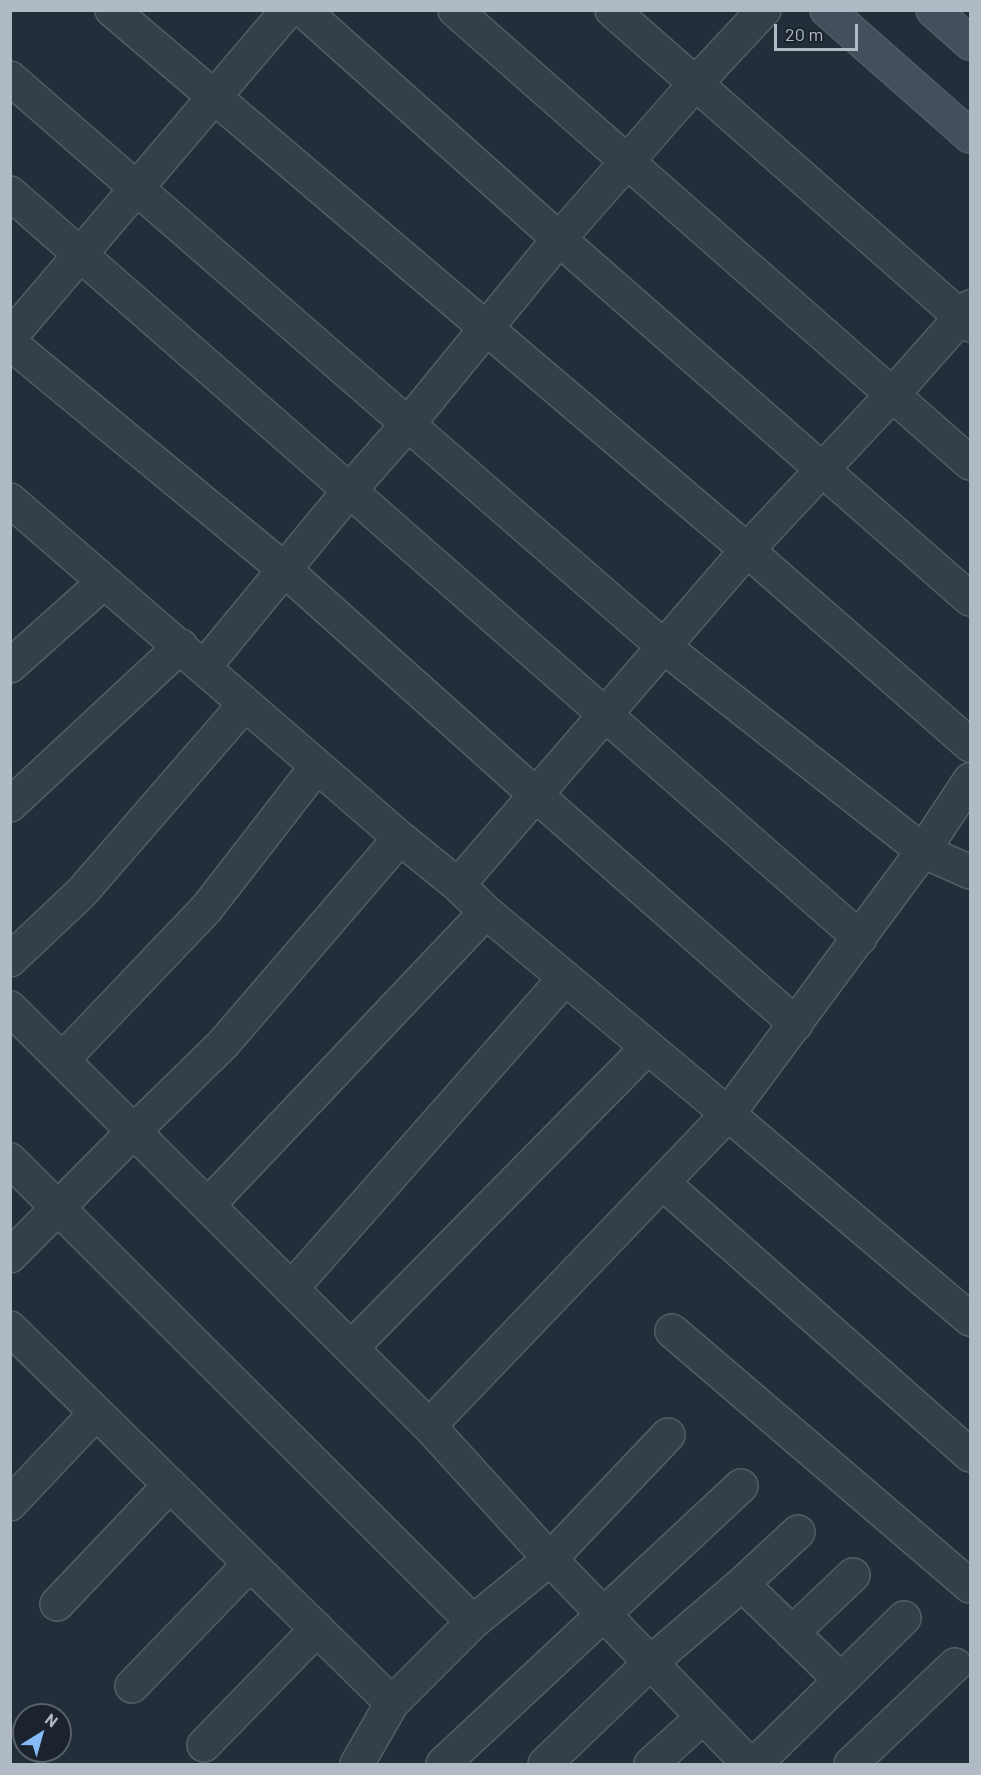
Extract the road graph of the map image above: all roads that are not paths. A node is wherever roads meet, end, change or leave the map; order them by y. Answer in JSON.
{"nodes":[{"id":1,"x":112,"y":10,"type":"edge"},
{"id":2,"x":288,"y":10,"type":"edge"},
{"id":3,"x":303,"y":10,"type":"edge"},
{"id":4,"x":455,"y":10,"type":"edge"},
{"id":5,"x":612,"y":10,"type":"edge"},
{"id":6,"x":764,"y":10,"type":"edge"},
{"id":7,"x":827,"y":10,"type":"edge"},
{"id":8,"x":933,"y":10,"type":"edge"},
{"id":9,"x":970,"y":43,"type":"edge"},
{"id":10,"x":10,"y":78,"type":"edge"},
{"id":11,"x":694,"y":84,"type":"junction"},
{"id":12,"x":214,"y":97,"type":"junction"},
{"id":13,"x":970,"y":136,"type":"edge"},
{"id":14,"x":627,"y":160,"type":"junction"},
{"id":15,"x":138,"y":188,"type":"junction"},
{"id":16,"x":10,"y":193,"type":"edge"},
{"id":17,"x":559,"y":238,"type":"junction"},
{"id":18,"x":81,"y":255,"type":"junction"},
{"id":19,"x":968,"y":316,"type":"edge"},
{"id":20,"x":486,"y":327,"type":"junction"},
{"id":21,"x":10,"y":337,"type":"edge"},
{"id":22,"x":10,"y":343,"type":"edge"},
{"id":23,"x":893,"y":394,"type":"junction"},
{"id":24,"x":408,"y":424,"type":"junction"},
{"id":25,"x":970,"y":463,"type":"edge"},
{"id":26,"x":823,"y":469,"type":"junction"},
{"id":27,"x":349,"y":491,"type":"junction"},
{"id":28,"x":10,"y":500,"type":"edge"},
{"id":29,"x":747,"y":550,"type":"junction"},
{"id":30,"x":285,"y":570,"type":"junction"},
{"id":31,"x":104,"y":582,"type":"junction"},
{"id":32,"x":970,"y":599,"type":"edge"},
{"id":33,"x":663,"y":646,"type":"junction"},
{"id":34,"x":192,"y":656,"type":"junction"},
{"id":35,"x":10,"y":666,"type":"edge"},
{"id":36,"x":245,"y":704,"type":"junction"},
{"id":37,"x":606,"y":715,"type":"junction"},
{"id":38,"x":970,"y":745,"type":"edge"},
{"id":39,"x":317,"y":766,"type":"junction"},
{"id":40,"x":970,"y":780,"type":"edge"},
{"id":41,"x":536,"y":795,"type":"junction"},
{"id":42,"x":10,"y":805,"type":"edge"},
{"id":43,"x":400,"y":838,"type":"junction"},
{"id":44,"x":923,"y":851,"type":"junction"},
{"id":45,"x":970,"y":872,"type":"edge"},
{"id":46,"x":458,"y":885,"type":"junction"},
{"id":47,"x":486,"y":912,"type":"junction"},
{"id":48,"x":860,"y":938,"type":"junction"},
{"id":49,"x":10,"y":960,"type":"edge"},
{"id":50,"x":565,"y":978,"type":"junction"},
{"id":51,"x":10,"y":1008,"type":"edge"},
{"id":52,"x":796,"y":1024,"type":"junction"},
{"id":53,"x":648,"y":1047,"type":"junction"},
{"id":54,"x":62,"y":1060,"type":"junction"},
{"id":55,"x":728,"y":1114,"type":"junction"},
{"id":56,"x":134,"y":1131,"type":"junction"},
{"id":57,"x":10,"y":1160,"type":"edge"},
{"id":58,"x":664,"y":1184,"type":"junction"},
{"id":59,"x":208,"y":1205,"type":"junction"},
{"id":60,"x":59,"y":1207,"type":"junction"},
{"id":61,"x":10,"y":1256,"type":"edge"},
{"id":62,"x":291,"y":1289,"type":"junction"},
{"id":63,"x":970,"y":1320,"type":"edge"},
{"id":64,"x":672,"y":1330,"type":"dead end"},
{"id":65,"x":13,"y":1336,"type":"edge"},
{"id":66,"x":351,"y":1348,"type":"junction"},
{"id":67,"x":96,"y":1413,"type":"junction"},
{"id":68,"x":429,"y":1426,"type":"junction"},
{"id":69,"x":668,"y":1435,"type":"dead end"},
{"id":70,"x":970,"y":1455,"type":"edge"},
{"id":71,"x":170,"y":1485,"type":"junction"},
{"id":72,"x":741,"y":1486,"type":"dead end"},
{"id":73,"x":10,"y":1504,"type":"edge"},
{"id":74,"x":798,"y":1532,"type":"dead end"},
{"id":75,"x":549,"y":1559,"type":"junction"},
{"id":76,"x":250,"y":1564,"type":"junction"},
{"id":77,"x":853,"y":1575,"type":"dead end"},
{"id":78,"x":742,"y":1584,"type":"junction"},
{"id":79,"x":970,"y":1586,"type":"edge"},
{"id":80,"x":57,"y":1604,"type":"dead end"},
{"id":81,"x":604,"y":1615,"type":"junction"},
{"id":82,"x":904,"y":1618,"type":"dead end"},
{"id":83,"x":473,"y":1622,"type":"junction"},
{"id":84,"x":317,"y":1629,"type":"junction"},
{"id":85,"x":792,"y":1633,"type":"junction"},
{"id":86,"x":650,"y":1663,"type":"junction"},
{"id":87,"x":955,"y":1665,"type":"dead end"},
{"id":88,"x":841,"y":1680,"type":"junction"},
{"id":89,"x":132,"y":1686,"type":"dead end"},
{"id":90,"x":392,"y":1703,"type":"junction"},
{"id":91,"x":703,"y":1717,"type":"junction"},
{"id":92,"x":204,"y":1744,"type":"dead end"},
{"id":93,"x":357,"y":1764,"type":"edge"},
{"id":94,"x":443,"y":1764,"type":"edge"},
{"id":95,"x":544,"y":1764,"type":"edge"},
{"id":96,"x":651,"y":1764,"type":"edge"},
{"id":97,"x":749,"y":1764,"type":"edge"},
{"id":98,"x":755,"y":1764,"type":"edge"},
{"id":99,"x":851,"y":1764,"type":"edge"}],
"edges":[{"from":1,"to":12,"type":"street"},
{"from":2,"to":12,"type":"street"},
{"from":3,"to":17,"type":"street"},
{"from":4,"to":14,"type":"street"},
{"from":5,"to":11,"type":"street"},
{"from":6,"to":11,"type":"street"},
{"from":7,"to":13,"type":"main road"},
{"from":8,"to":9,"type":"main road"},
{"from":10,"to":15,"type":"street"},
{"from":11,"to":14,"type":"street"},
{"from":11,"to":19,"type":"street"},
{"from":12,"to":15,"type":"street"},
{"from":12,"to":20,"type":"street"},
{"from":14,"to":17,"type":"street"},
{"from":14,"to":23,"type":"street"},
{"from":15,"to":18,"type":"street"},
{"from":15,"to":24,"type":"street"},
{"from":16,"to":18,"type":"street"},
{"from":17,"to":20,"type":"street"},
{"from":17,"to":26,"type":"street"},
{"from":18,"to":21,"type":"street"},
{"from":18,"to":27,"type":"street"},
{"from":19,"to":23,"type":"street"},
{"from":20,"to":24,"type":"street"},
{"from":20,"to":29,"type":"street"},
{"from":22,"to":30,"type":"street"},
{"from":23,"to":25,"type":"street"},
{"from":23,"to":26,"type":"street"},
{"from":24,"to":27,"type":"street"},
{"from":24,"to":33,"type":"street"},
{"from":26,"to":29,"type":"street"},
{"from":26,"to":32,"type":"street"},
{"from":27,"to":30,"type":"street"},
{"from":27,"to":37,"type":"street"},
{"from":28,"to":31,"type":"street"},
{"from":29,"to":33,"type":"street"},
{"from":29,"to":38,"type":"street"},
{"from":30,"to":34,"type":"street"},
{"from":30,"to":41,"type":"street"},
{"from":31,"to":34,"type":"street"},
{"from":31,"to":35,"type":"street"},
{"from":33,"to":37,"type":"street"},
{"from":33,"to":44,"type":"street"},
{"from":34,"to":36,"type":"street"},
{"from":34,"to":42,"type":"street"},
{"from":36,"to":39,"type":"street"},
{"from":36,"to":49,"type":"street"},
{"from":37,"to":41,"type":"street"},
{"from":37,"to":48,"type":"street"},
{"from":39,"to":43,"type":"street"},
{"from":39,"to":54,"type":"street"},
{"from":40,"to":44,"type":"street"},
{"from":41,"to":46,"type":"street"},
{"from":41,"to":52,"type":"street"},
{"from":43,"to":46,"type":"street"},
{"from":43,"to":56,"type":"street"},
{"from":44,"to":45,"type":"street"},
{"from":44,"to":48,"type":"street"},
{"from":46,"to":47,"type":"street"},
{"from":47,"to":50,"type":"street"},
{"from":47,"to":59,"type":"street"},
{"from":48,"to":52,"type":"street"},
{"from":50,"to":53,"type":"street"},
{"from":50,"to":62,"type":"street"},
{"from":51,"to":54,"type":"street"},
{"from":52,"to":55,"type":"street"},
{"from":53,"to":55,"type":"street"},
{"from":53,"to":66,"type":"street"},
{"from":54,"to":56,"type":"street"},
{"from":55,"to":58,"type":"street"},
{"from":55,"to":63,"type":"street"},
{"from":56,"to":59,"type":"street"},
{"from":56,"to":60,"type":"street"},
{"from":57,"to":60,"type":"street"},
{"from":58,"to":68,"type":"street"},
{"from":58,"to":70,"type":"street"},
{"from":59,"to":62,"type":"street"},
{"from":60,"to":61,"type":"street"},
{"from":60,"to":83,"type":"street"},
{"from":62,"to":66,"type":"street"},
{"from":64,"to":79,"type":"street"},
{"from":65,"to":67,"type":"street"},
{"from":66,"to":68,"type":"street"},
{"from":67,"to":71,"type":"street"},
{"from":67,"to":73,"type":"street"},
{"from":68,"to":75,"type":"street"},
{"from":69,"to":75,"type":"street"},
{"from":71,"to":76,"type":"street"},
{"from":71,"to":80,"type":"street"},
{"from":72,"to":81,"type":"street"},
{"from":74,"to":78,"type":"street"},
{"from":75,"to":81,"type":"street"},
{"from":75,"to":83,"type":"street"},
{"from":76,"to":84,"type":"street"},
{"from":76,"to":89,"type":"street"},
{"from":77,"to":85,"type":"street"},
{"from":78,"to":85,"type":"street"},
{"from":78,"to":86,"type":"street"},
{"from":81,"to":86,"type":"street"},
{"from":81,"to":94,"type":"street"},
{"from":82,"to":88,"type":"street"},
{"from":83,"to":90,"type":"street"},
{"from":84,"to":90,"type":"street"},
{"from":84,"to":92,"type":"street"},
{"from":85,"to":88,"type":"street"},
{"from":86,"to":91,"type":"street"},
{"from":86,"to":95,"type":"street"},
{"from":87,"to":99,"type":"street"},
{"from":88,"to":98,"type":"street"},
{"from":90,"to":93,"type":"street"},
{"from":91,"to":96,"type":"street"},
{"from":91,"to":97,"type":"street"}]}
